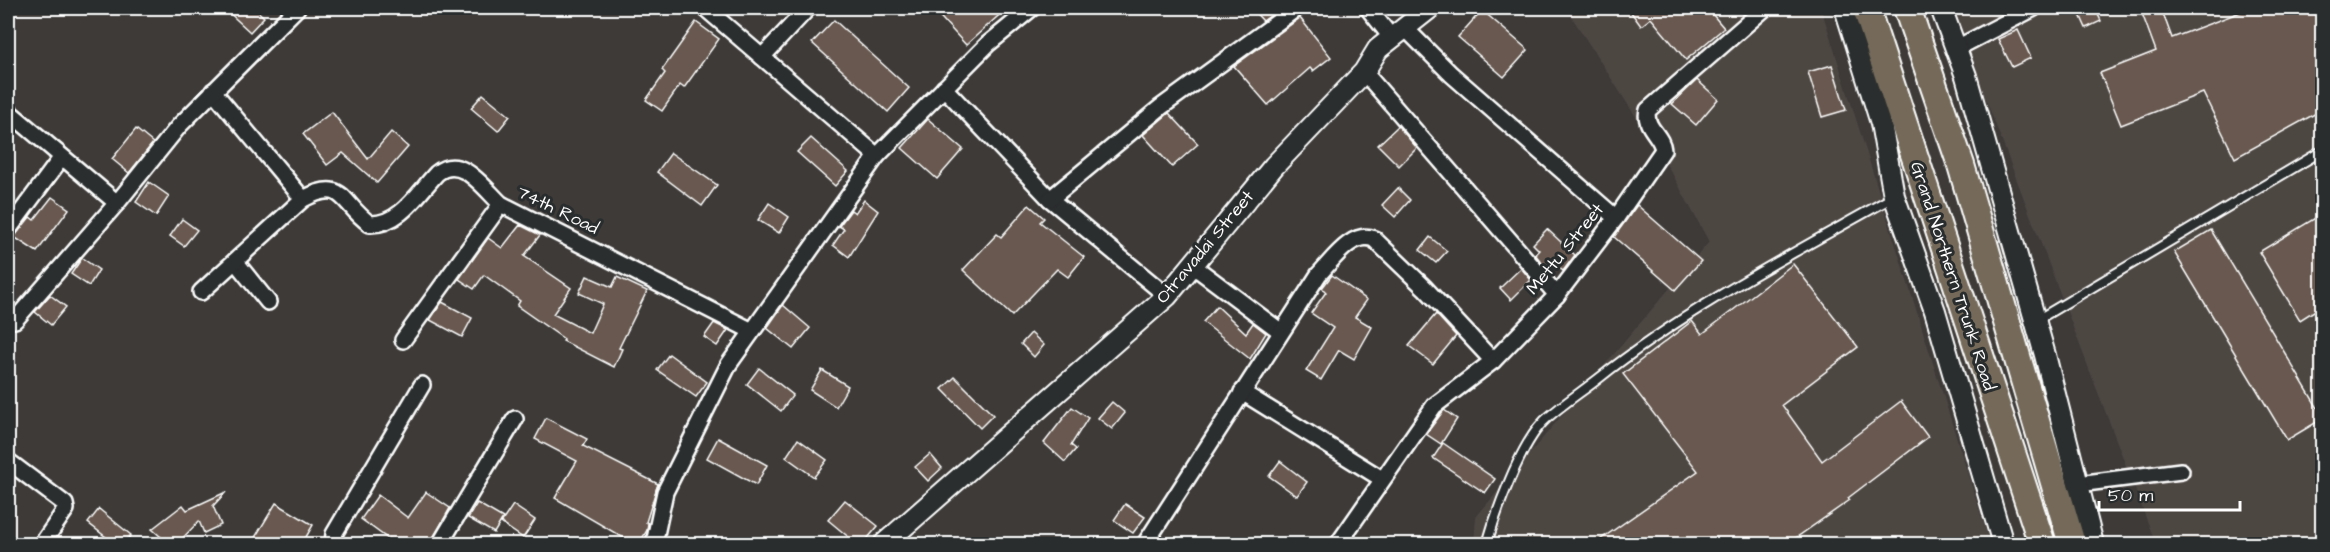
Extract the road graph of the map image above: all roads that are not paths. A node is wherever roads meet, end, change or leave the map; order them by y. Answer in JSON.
{"nodes":[{"id":1,"x":297,"y":8,"type":"edge"},
{"id":2,"x":705,"y":8,"type":"edge"},
{"id":3,"x":808,"y":8,"type":"edge"},
{"id":4,"x":1032,"y":8,"type":"edge"},
{"id":5,"x":1296,"y":8,"type":"edge"},
{"id":6,"x":1368,"y":8,"type":"edge"},
{"id":7,"x":1430,"y":8,"type":"edge"},
{"id":8,"x":1764,"y":8,"type":"edge"},
{"id":9,"x":1845,"y":8,"type":"edge"},
{"id":10,"x":1866,"y":8,"type":"edge"},
{"id":11,"x":1907,"y":8,"type":"edge"},
{"id":12,"x":1941,"y":8,"type":"edge"},
{"id":13,"x":2034,"y":8,"type":"edge"},
{"id":14,"x":1397,"y":32,"type":"junction"},
{"id":15,"x":1957,"y":48,"type":"junction"},
{"id":16,"x":762,"y":57,"type":"junction"},
{"id":17,"x":1364,"y":72,"type":"junction"},
{"id":18,"x":944,"y":88,"type":"junction"},
{"id":19,"x":213,"y":91,"type":"junction"},
{"id":20,"x":10,"y":118,"type":"edge"},
{"id":21,"x":2322,"y":151,"type":"edge"},
{"id":22,"x":877,"y":156,"type":"junction"},
{"id":23,"x":62,"y":157,"type":"junction"},
{"id":24,"x":1894,"y":196,"type":"junction"},
{"id":25,"x":303,"y":199,"type":"junction"},
{"id":26,"x":1050,"y":199,"type":"junction"},
{"id":27,"x":117,"y":203,"type":"junction"},
{"id":28,"x":501,"y":204,"type":"junction"},
{"id":29,"x":1616,"y":218,"type":"junction"},
{"id":30,"x":8,"y":230,"type":"edge"},
{"id":31,"x":236,"y":261,"type":"junction"},
{"id":32,"x":1192,"y":265,"type":"junction"},
{"id":33,"x":201,"y":292,"type":"dead end"},
{"id":34,"x":1557,"y":295,"type":"junction"},
{"id":35,"x":1167,"y":296,"type":"junction"},
{"id":36,"x":268,"y":302,"type":"dead end"},
{"id":37,"x":15,"y":320,"type":"dead end"},
{"id":38,"x":2036,"y":321,"type":"junction"},
{"id":39,"x":752,"y":331,"type":"junction"},
{"id":40,"x":1280,"y":331,"type":"junction"},
{"id":41,"x":403,"y":340,"type":"dead end"},
{"id":42,"x":1493,"y":361,"type":"junction"},
{"id":43,"x":422,"y":385,"type":"dead end"},
{"id":44,"x":1242,"y":392,"type":"junction"},
{"id":45,"x":516,"y":419,"type":"dead end"},
{"id":46,"x":8,"y":461,"type":"edge"},
{"id":47,"x":2181,"y":471,"type":"dead end"},
{"id":48,"x":1382,"y":479,"type":"junction"},
{"id":49,"x":2078,"y":484,"type":"junction"},
{"id":50,"x":42,"y":544,"type":"edge"},
{"id":51,"x":333,"y":544,"type":"edge"},
{"id":52,"x":440,"y":544,"type":"edge"},
{"id":53,"x":654,"y":544,"type":"edge"},
{"id":54,"x":884,"y":544,"type":"edge"},
{"id":55,"x":1145,"y":544,"type":"edge"},
{"id":56,"x":1338,"y":544,"type":"edge"},
{"id":57,"x":1487,"y":544,"type":"edge"},
{"id":58,"x":2003,"y":544,"type":"edge"},
{"id":59,"x":2042,"y":544,"type":"edge"},
{"id":60,"x":2072,"y":544,"type":"edge"},
{"id":61,"x":2093,"y":544,"type":"edge"}],
"edges":[{"from":1,"to":19,"type":"street"},
{"from":2,"to":16,"type":"street"},
{"from":3,"to":16,"type":"street"},
{"from":4,"to":18,"type":"street"},
{"from":5,"to":26,"type":"street"},
{"from":6,"to":14,"type":"street"},
{"from":7,"to":14,"type":"street","name":"Otravadai Street"},
{"from":8,"to":29,"type":"street","name":"Mettu Street"},
{"from":9,"to":24,"type":"street"},
{"from":10,"to":59,"type":"highway","name":"Grand Northern Trunk Road"},
{"from":11,"to":60,"type":"highway","name":"Grand Northern Trunk Road"},
{"from":12,"to":15,"type":"street"},
{"from":13,"to":15,"type":"street"},
{"from":14,"to":17,"type":"street","name":"Otravadai Street"},
{"from":14,"to":29,"type":"street"},
{"from":15,"to":38,"type":"street"},
{"from":16,"to":22,"type":"street"},
{"from":17,"to":32,"type":"street","name":"Otravadai Street"},
{"from":17,"to":34,"type":"street"},
{"from":18,"to":22,"type":"street"},
{"from":18,"to":26,"type":"street"},
{"from":19,"to":25,"type":"street"},
{"from":19,"to":27,"type":"street"},
{"from":20,"to":23,"type":"street"},
{"from":21,"to":38,"type":"lane"},
{"from":22,"to":39,"type":"street"},
{"from":23,"to":27,"type":"street"},
{"from":23,"to":30,"type":"street"},
{"from":24,"to":57,"type":"lane"},
{"from":24,"to":58,"type":"street"},
{"from":25,"to":28,"type":"street","name":"74th Road"},
{"from":25,"to":31,"type":"street","name":"74th Road"},
{"from":26,"to":35,"type":"street"},
{"from":27,"to":37,"type":"street"},
{"from":28,"to":39,"type":"street","name":"74th Road"},
{"from":28,"to":41,"type":"street"},
{"from":29,"to":34,"type":"street","name":"Mettu Street"},
{"from":31,"to":33,"type":"street","name":"74th Road"},
{"from":31,"to":36,"type":"street"},
{"from":32,"to":35,"type":"street","name":"Otravadai Street"},
{"from":32,"to":40,"type":"street"},
{"from":34,"to":42,"type":"street","name":"Mettu Street"},
{"from":35,"to":54,"type":"street","name":"Otravadai Street"},
{"from":38,"to":49,"type":"street"},
{"from":39,"to":53,"type":"street"},
{"from":40,"to":42,"type":"street"},
{"from":40,"to":44,"type":"street"},
{"from":42,"to":48,"type":"street","name":"Mettu Street"},
{"from":43,"to":51,"type":"street"},
{"from":44,"to":48,"type":"street"},
{"from":44,"to":55,"type":"street"},
{"from":45,"to":52,"type":"street"},
{"from":46,"to":50,"type":"street"},
{"from":47,"to":49,"type":"street"},
{"from":48,"to":56,"type":"street","name":"Mettu Street"},
{"from":49,"to":61,"type":"street"}]}
